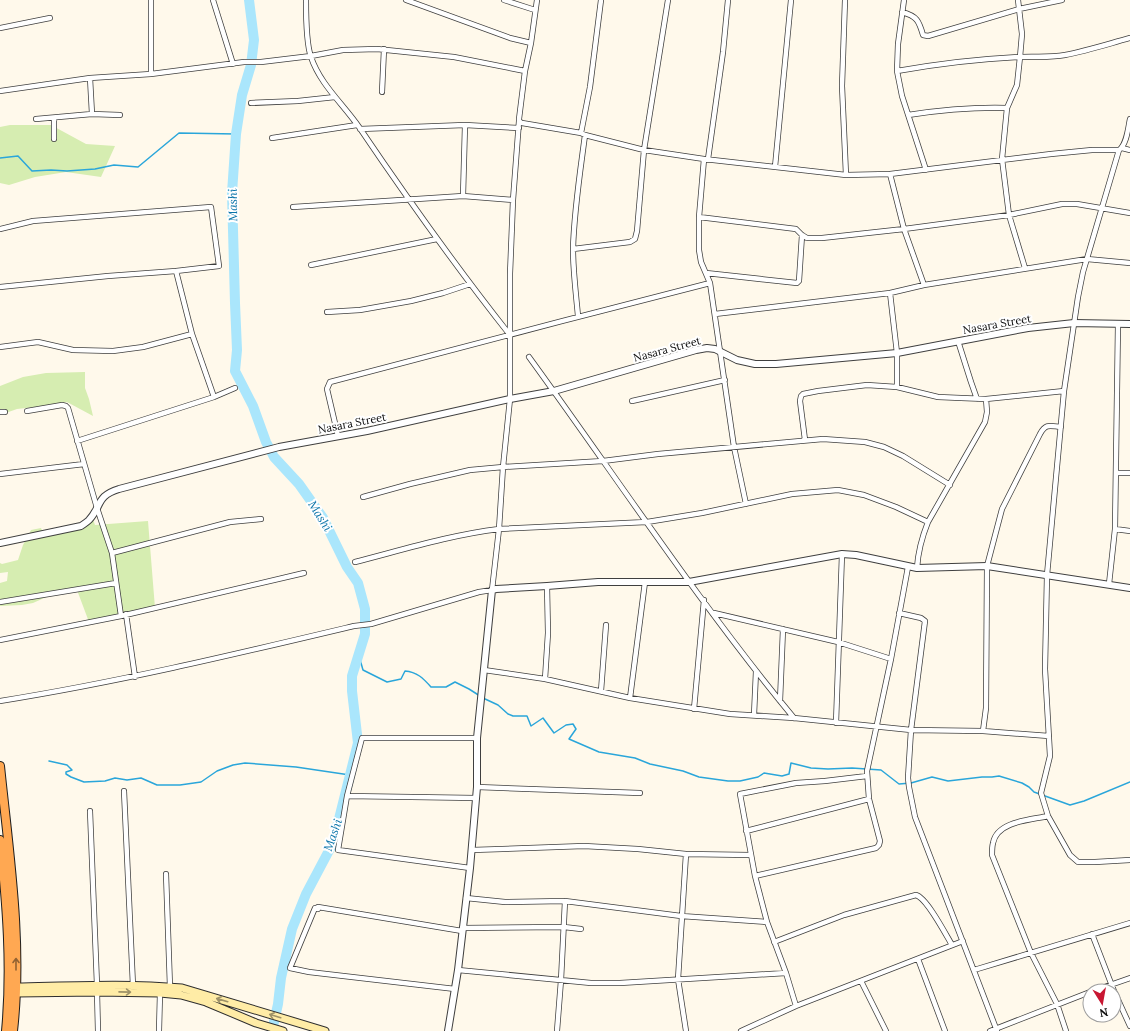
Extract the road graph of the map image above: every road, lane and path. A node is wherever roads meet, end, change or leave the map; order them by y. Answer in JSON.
{"nodes":[{"id":1,"x":151,"y":0,"type":"edge"},
{"id":2,"x":213,"y":0,"type":"edge"},
{"id":3,"x":306,"y":0,"type":"edge"},
{"id":4,"x":406,"y":0,"type":"edge"},
{"id":5,"x":504,"y":0,"type":"edge"},
{"id":6,"x":537,"y":0,"type":"edge"},
{"id":7,"x":601,"y":0,"type":"edge"},
{"id":8,"x":668,"y":0,"type":"edge"},
{"id":9,"x":728,"y":0,"type":"edge"},
{"id":10,"x":790,"y":0,"type":"edge"},
{"id":11,"x":845,"y":0,"type":"edge"},
{"id":12,"x":904,"y":0,"type":"edge"},
{"id":13,"x":1018,"y":0,"type":"edge"},
{"id":14,"x":1062,"y":0,"type":"edge"},
{"id":15,"x":1019,"y":9,"type":"junction"},
{"id":16,"x":535,"y":10,"type":"junction"},
{"id":17,"x":902,"y":12,"type":"junction"},
{"id":18,"x":50,"y":18,"type":"dead end"},
{"id":19,"x":0,"y":28,"type":"edge"},
{"id":20,"x":1130,"y":38,"type":"edge"},
{"id":21,"x":531,"y":44,"type":"junction"},
{"id":22,"x":384,"y":50,"type":"junction"},
{"id":23,"x":311,"y":56,"type":"junction"},
{"id":24,"x":1020,"y":56,"type":"junction"},
{"id":25,"x":233,"y":64,"type":"junction"},
{"id":26,"x":525,"y":71,"type":"junction"},
{"id":27,"x":897,"y":71,"type":"junction"},
{"id":28,"x":151,"y":74,"type":"junction"},
{"id":29,"x":90,"y":78,"type":"junction"},
{"id":30,"x":0,"y":91,"type":"edge"},
{"id":31,"x":382,"y":92,"type":"dead end"},
{"id":32,"x":335,"y":97,"type":"junction"},
{"id":33,"x":250,"y":103,"type":"dead end"},
{"id":34,"x":1007,"y":108,"type":"junction"},
{"id":35,"x":92,"y":114,"type":"junction"},
{"id":36,"x":120,"y":115,"type":"dead end"},
{"id":37,"x":908,"y":115,"type":"junction"},
{"id":38,"x":54,"y":118,"type":"junction"},
{"id":39,"x":36,"y":119,"type":"dead end"},
{"id":40,"x":1130,"y":119,"type":"edge"},
{"id":41,"x":519,"y":121,"type":"junction"},
{"id":42,"x":465,"y":125,"type":"junction"},
{"id":43,"x":359,"y":127,"type":"junction"},
{"id":44,"x":519,"y":128,"type":"junction"},
{"id":45,"x":583,"y":134,"type":"junction"},
{"id":46,"x":272,"y":138,"type":"dead end"},
{"id":47,"x":54,"y":140,"type":"dead end"},
{"id":48,"x":1121,"y":149,"type":"junction"},
{"id":49,"x":644,"y":150,"type":"junction"},
{"id":50,"x":1130,"y":150,"type":"edge"},
{"id":51,"x":706,"y":159,"type":"junction"},
{"id":52,"x":1002,"y":159,"type":"junction"},
{"id":53,"x":775,"y":167,"type":"junction"},
{"id":54,"x":926,"y":170,"type":"junction"},
{"id":55,"x":890,"y":174,"type":"junction"},
{"id":56,"x":846,"y":175,"type":"junction"},
{"id":57,"x":463,"y":196,"type":"junction"},
{"id":58,"x":408,"y":199,"type":"junction"},
{"id":59,"x":513,"y":200,"type":"junction"},
{"id":60,"x":293,"y":207,"type":"dead end"},
{"id":61,"x":1102,"y":208,"type":"junction"},
{"id":62,"x":1130,"y":213,"type":"edge"},
{"id":63,"x":1009,"y":215,"type":"junction"},
{"id":64,"x":699,"y":217,"type":"junction"},
{"id":65,"x":0,"y":229,"type":"edge"},
{"id":66,"x":904,"y":229,"type":"junction"},
{"id":67,"x":802,"y":235,"type":"junction"},
{"id":68,"x":437,"y":239,"type":"junction"},
{"id":69,"x":573,"y":250,"type":"junction"},
{"id":70,"x":1087,"y":259,"type":"junction"},
{"id":71,"x":1130,"y":263,"type":"edge"},
{"id":72,"x":311,"y":265,"type":"dead end"},
{"id":73,"x":1025,"y":268,"type":"junction"},
{"id":74,"x":176,"y":271,"type":"junction"},
{"id":75,"x":706,"y":273,"type":"junction"},
{"id":76,"x":710,"y":283,"type":"junction"},
{"id":77,"x":470,"y":284,"type":"junction"},
{"id":78,"x":924,"y":285,"type":"junction"},
{"id":79,"x":0,"y":287,"type":"edge"},
{"id":80,"x":890,"y":293,"type":"junction"},
{"id":81,"x":327,"y":312,"type":"dead end"},
{"id":82,"x":715,"y":314,"type":"junction"},
{"id":83,"x":578,"y":316,"type":"junction"},
{"id":84,"x":1074,"y":323,"type":"junction"},
{"id":85,"x":1118,"y":324,"type":"junction"},
{"id":86,"x":1130,"y":324,"type":"edge"},
{"id":87,"x":192,"y":334,"type":"junction"},
{"id":88,"x":510,"y":335,"type":"junction"},
{"id":89,"x":958,"y":341,"type":"junction"},
{"id":90,"x":0,"y":347,"type":"edge"},
{"id":91,"x":721,"y":351,"type":"junction"},
{"id":92,"x":897,"y":353,"type":"junction"},
{"id":93,"x":529,"y":357,"type":"dead end"},
{"id":94,"x":725,"y":380,"type":"junction"},
{"id":95,"x":897,"y":387,"type":"junction"},
{"id":96,"x":235,"y":388,"type":"dead end"},
{"id":97,"x":554,"y":391,"type":"junction"},
{"id":98,"x":1064,"y":391,"type":"junction"},
{"id":99,"x":214,"y":397,"type":"junction"},
{"id":100,"x":510,"y":399,"type":"junction"},
{"id":101,"x":977,"y":399,"type":"junction"},
{"id":102,"x":986,"y":399,"type":"junction"},
{"id":103,"x":632,"y":401,"type":"dead end"},
{"id":104,"x":27,"y":411,"type":"dead end"},
{"id":105,"x":1061,"y":427,"type":"junction"},
{"id":106,"x":338,"y":436,"type":"junction"},
{"id":107,"x":805,"y":440,"type":"junction"},
{"id":108,"x":77,"y":441,"type":"junction"},
{"id":109,"x":734,"y":447,"type":"junction"},
{"id":110,"x":603,"y":461,"type":"junction"},
{"id":111,"x":84,"y":464,"type":"junction"},
{"id":112,"x":503,"y":466,"type":"junction"},
{"id":113,"x":1117,"y":473,"type":"junction"},
{"id":114,"x":1130,"y":473,"type":"edge"},
{"id":115,"x":0,"y":474,"type":"edge"},
{"id":116,"x":950,"y":485,"type":"junction"},
{"id":117,"x":363,"y":497,"type":"dead end"},
{"id":118,"x":746,"y":504,"type":"junction"},
{"id":119,"x":97,"y":508,"type":"junction"},
{"id":120,"x":261,"y":519,"type":"dead end"},
{"id":121,"x":647,"y":522,"type":"junction"},
{"id":122,"x":928,"y":522,"type":"junction"},
{"id":123,"x":499,"y":529,"type":"junction"},
{"id":124,"x":1116,"y":529,"type":"junction"},
{"id":125,"x":1130,"y":531,"type":"edge"},
{"id":126,"x":0,"y":543,"type":"edge"},
{"id":127,"x":112,"y":553,"type":"junction"},
{"id":128,"x":842,"y":554,"type":"junction"},
{"id":129,"x":355,"y":562,"type":"dead end"},
{"id":130,"x":987,"y":566,"type":"junction"},
{"id":131,"x":908,"y":567,"type":"junction"},
{"id":132,"x":917,"y":568,"type":"junction"},
{"id":133,"x":304,"y":573,"type":"dead end"},
{"id":134,"x":1047,"y":575,"type":"junction"},
{"id":135,"x":645,"y":582,"type":"junction"},
{"id":136,"x":689,"y":582,"type":"junction"},
{"id":137,"x":116,"y":583,"type":"junction"},
{"id":138,"x":1109,"y":584,"type":"junction"},
{"id":139,"x":547,"y":586,"type":"junction"},
{"id":140,"x":1130,"y":588,"type":"edge"},
{"id":141,"x":492,"y":590,"type":"junction"},
{"id":142,"x":704,"y":600,"type":"junction"},
{"id":143,"x":0,"y":602,"type":"edge"},
{"id":144,"x":714,"y":613,"type":"junction"},
{"id":145,"x":899,"y":613,"type":"junction"},
{"id":146,"x":126,"y":614,"type":"junction"},
{"id":147,"x":121,"y":616,"type":"junction"},
{"id":148,"x":606,"y":624,"type":"dead end"},
{"id":149,"x":783,"y":629,"type":"junction"},
{"id":150,"x":0,"y":640,"type":"edge"},
{"id":151,"x":838,"y":642,"type":"junction"},
{"id":152,"x":891,"y":659,"type":"junction"},
{"id":153,"x":484,"y":670,"type":"junction"},
{"id":154,"x":756,"y":670,"type":"junction"},
{"id":155,"x":135,"y":677,"type":"junction"},
{"id":156,"x":545,"y":679,"type":"junction"},
{"id":157,"x":601,"y":691,"type":"junction"},
{"id":158,"x":630,"y":698,"type":"junction"},
{"id":159,"x":0,"y":701,"type":"edge"},
{"id":160,"x":780,"y":701,"type":"junction"},
{"id":161,"x":694,"y":709,"type":"junction"},
{"id":162,"x":754,"y":716,"type":"junction"},
{"id":163,"x":794,"y":718,"type":"junction"},
{"id":164,"x":836,"y":723,"type":"junction"},
{"id":165,"x":877,"y":727,"type":"junction"},
{"id":166,"x":911,"y":730,"type":"junction"},
{"id":167,"x":983,"y":731,"type":"junction"},
{"id":168,"x":1050,"y":736,"type":"junction"},
{"id":169,"x":477,"y":738,"type":"junction"},
{"id":170,"x":0,"y":766,"type":"edge"},
{"id":171,"x":867,"y":776,"type":"junction"},
{"id":172,"x":477,"y":787,"type":"junction"},
{"id":173,"x":124,"y":791,"type":"dead end"},
{"id":174,"x":640,"y":793,"type":"dead end"},
{"id":175,"x":347,"y":796,"type":"junction"},
{"id":176,"x":476,"y":798,"type":"junction"},
{"id":177,"x":869,"y":799,"type":"junction"},
{"id":178,"x":90,"y":811,"type":"dead end"},
{"id":179,"x":1048,"y":816,"type":"junction"},
{"id":180,"x":746,"y":831,"type":"junction"},
{"id":181,"x":0,"y":840,"type":"edge"},
{"id":182,"x":472,"y":850,"type":"junction"},
{"id":183,"x":686,"y":854,"type":"junction"},
{"id":184,"x":750,"y":855,"type":"junction"},
{"id":185,"x":1129,"y":861,"type":"edge"},
{"id":186,"x":470,"y":868,"type":"junction"},
{"id":187,"x":166,"y":874,"type":"dead end"},
{"id":188,"x":754,"y":876,"type":"junction"},
{"id":189,"x":466,"y":898,"type":"junction"},
{"id":190,"x":565,"y":901,"type":"junction"},
{"id":191,"x":681,"y":916,"type":"junction"},
{"id":192,"x":767,"y":922,"type":"junction"},
{"id":193,"x":1130,"y":923,"type":"edge"},
{"id":194,"x":4,"y":927,"type":"edge"},
{"id":195,"x":564,"y":927,"type":"junction"},
{"id":196,"x":581,"y":929,"type":"dead end"},
{"id":197,"x":462,"y":930,"type":"junction"},
{"id":198,"x":1092,"y":934,"type":"junction"},
{"id":199,"x":963,"y":941,"type":"junction"},
{"id":200,"x":774,"y":942,"type":"junction"},
{"id":201,"x":952,"y":946,"type":"junction"},
{"id":202,"x":1031,"y":953,"type":"junction"},
{"id":203,"x":918,"y":959,"type":"junction"},
{"id":204,"x":458,"y":970,"type":"junction"},
{"id":205,"x":974,"y":970,"type":"junction"},
{"id":206,"x":786,"y":973,"type":"junction"},
{"id":207,"x":1130,"y":978,"type":"edge"},
{"id":208,"x":678,"y":979,"type":"junction"},
{"id":209,"x":561,"y":980,"type":"junction"},
{"id":210,"x":861,"y":981,"type":"junction"},
{"id":211,"x":1110,"y":983,"type":"edge"},
{"id":212,"x":1116,"y":983,"type":"edge"},
{"id":213,"x":133,"y":986,"type":"junction"},
{"id":214,"x":170,"y":987,"type":"junction"},
{"id":215,"x":97,"y":989,"type":"junction"},
{"id":216,"x":455,"y":989,"type":"junction"},
{"id":217,"x":16,"y":990,"type":"junction"},
{"id":218,"x":160,"y":993,"type":"junction"},
{"id":219,"x":1082,"y":995,"type":"edge"},
{"id":220,"x":1057,"y":1004,"type":"junction"},
{"id":221,"x":796,"y":1006,"type":"junction"},
{"id":222,"x":1122,"y":1008,"type":"edge"},
{"id":223,"x":1130,"y":1026,"type":"edge"},
{"id":224,"x":997,"y":1030,"type":"edge"},
{"id":225,"x":6,"y":1031,"type":"edge"},
{"id":226,"x":14,"y":1031,"type":"edge"},
{"id":227,"x":98,"y":1031,"type":"edge"},
{"id":228,"x":159,"y":1031,"type":"edge"},
{"id":229,"x":283,"y":1031,"type":"edge"},
{"id":230,"x":325,"y":1031,"type":"edge"},
{"id":231,"x":448,"y":1031,"type":"edge"},
{"id":232,"x":557,"y":1031,"type":"edge"},
{"id":233,"x":686,"y":1031,"type":"edge"},
{"id":234,"x":741,"y":1031,"type":"edge"},
{"id":235,"x":886,"y":1031,"type":"edge"},
{"id":236,"x":945,"y":1031,"type":"edge"},
{"id":237,"x":990,"y":1031,"type":"edge"},
{"id":238,"x":1066,"y":1031,"type":"edge"}],
"edges":[{"from":1,"to":28,"type":"street"},
{"from":2,"to":25,"type":"street"},
{"from":3,"to":23,"type":"street"},
{"from":4,"to":21,"type":"street"},
{"from":5,"to":16,"type":"street"},
{"from":6,"to":16,"type":"street"},
{"from":7,"to":45,"type":"street"},
{"from":8,"to":49,"type":"street"},
{"from":9,"to":51,"type":"street"},
{"from":10,"to":53,"type":"street"},
{"from":11,"to":56,"type":"street"},
{"from":12,"to":17,"type":"street"},
{"from":13,"to":15,"type":"street"},
{"from":14,"to":15,"type":"street"},
{"from":15,"to":17,"type":"street"},
{"from":15,"to":24,"type":"street"},
{"from":16,"to":21,"type":"street"},
{"from":17,"to":27,"type":"street"},
{"from":18,"to":19,"type":"street"},
{"from":20,"to":24,"type":"street"},
{"from":21,"to":26,"type":"street"},
{"from":22,"to":23,"type":"street"},
{"from":22,"to":26,"type":"street"},
{"from":22,"to":31,"type":"street"},
{"from":23,"to":25,"type":"street"},
{"from":23,"to":32,"type":"street"},
{"from":24,"to":27,"type":"street"},
{"from":24,"to":34,"type":"street"},
{"from":25,"to":28,"type":"street"},
{"from":26,"to":41,"type":"street"},
{"from":27,"to":37,"type":"street"},
{"from":28,"to":29,"type":"street"},
{"from":29,"to":30,"type":"street"},
{"from":29,"to":35,"type":"street"},
{"from":32,"to":33,"type":"street"},
{"from":32,"to":43,"type":"street"},
{"from":34,"to":37,"type":"street"},
{"from":34,"to":52,"type":"street"},
{"from":35,"to":36,"type":"street"},
{"from":35,"to":38,"type":"street"},
{"from":37,"to":54,"type":"street"},
{"from":38,"to":39,"type":"street"},
{"from":38,"to":47,"type":"street"},
{"from":40,"to":48,"type":"street"},
{"from":41,"to":44,"type":"street"},
{"from":41,"to":45,"type":"street"},
{"from":42,"to":43,"type":"street"},
{"from":42,"to":44,"type":"street"},
{"from":42,"to":57,"type":"street"},
{"from":43,"to":46,"type":"street"},
{"from":43,"to":58,"type":"street"},
{"from":44,"to":59,"type":"street"},
{"from":45,"to":49,"type":"street"},
{"from":45,"to":69,"type":"street"},
{"from":48,"to":50,"type":"street"},
{"from":48,"to":52,"type":"street"},
{"from":48,"to":61,"type":"street"},
{"from":49,"to":51,"type":"street"},
{"from":49,"to":69,"type":"street"},
{"from":51,"to":53,"type":"street"},
{"from":51,"to":64,"type":"street"},
{"from":52,"to":54,"type":"street"},
{"from":52,"to":63,"type":"street"},
{"from":53,"to":56,"type":"street"},
{"from":54,"to":55,"type":"street"},
{"from":55,"to":56,"type":"street"},
{"from":55,"to":66,"type":"street"},
{"from":57,"to":58,"type":"street"},
{"from":57,"to":59,"type":"street"},
{"from":58,"to":60,"type":"street"},
{"from":58,"to":68,"type":"street"},
{"from":59,"to":88,"type":"street"},
{"from":61,"to":62,"type":"street"},
{"from":61,"to":63,"type":"street"},
{"from":61,"to":70,"type":"street"},
{"from":63,"to":66,"type":"street"},
{"from":63,"to":73,"type":"street"},
{"from":64,"to":67,"type":"street"},
{"from":64,"to":75,"type":"street"},
{"from":65,"to":74,"type":"street"},
{"from":66,"to":67,"type":"street"},
{"from":66,"to":78,"type":"street"},
{"from":67,"to":75,"type":"street"},
{"from":68,"to":72,"type":"street"},
{"from":68,"to":77,"type":"street"},
{"from":69,"to":83,"type":"street"},
{"from":70,"to":71,"type":"street"},
{"from":70,"to":73,"type":"street"},
{"from":70,"to":84,"type":"street"},
{"from":73,"to":78,"type":"street"},
{"from":74,"to":79,"type":"street"},
{"from":74,"to":87,"type":"street"},
{"from":75,"to":76,"type":"street"},
{"from":76,"to":82,"type":"street"},
{"from":76,"to":83,"type":"street"},
{"from":77,"to":81,"type":"street"},
{"from":77,"to":88,"type":"street"},
{"from":78,"to":80,"type":"street"},
{"from":80,"to":82,"type":"street"},
{"from":80,"to":92,"type":"street"},
{"from":82,"to":91,"type":"street"},
{"from":83,"to":88,"type":"street"},
{"from":84,"to":85,"type":"street","name":"Nasara Street"},
{"from":84,"to":89,"type":"street","name":"Nasara Street"},
{"from":84,"to":98,"type":"street"},
{"from":85,"to":86,"type":"street","name":"Nasara Street"},
{"from":85,"to":113,"type":"street"},
{"from":87,"to":90,"type":"street"},
{"from":87,"to":99,"type":"street"},
{"from":88,"to":100,"type":"street"},
{"from":88,"to":106,"type":"street"},
{"from":89,"to":92,"type":"street","name":"Nasara Street"},
{"from":89,"to":101,"type":"street"},
{"from":91,"to":92,"type":"street","name":"Nasara Street"},
{"from":91,"to":94,"type":"street"},
{"from":91,"to":97,"type":"street","name":"Nasara Street"},
{"from":92,"to":95,"type":"street"},
{"from":93,"to":97,"type":"street"},
{"from":94,"to":103,"type":"street"},
{"from":94,"to":109,"type":"street"},
{"from":95,"to":101,"type":"street"},
{"from":95,"to":107,"type":"street"},
{"from":96,"to":99,"type":"street"},
{"from":97,"to":100,"type":"street","name":"Nasara Street"},
{"from":97,"to":110,"type":"street"},
{"from":98,"to":102,"type":"street"},
{"from":98,"to":105,"type":"street"},
{"from":99,"to":108,"type":"street"},
{"from":100,"to":106,"type":"street","name":"Nasara Street"},
{"from":100,"to":112,"type":"street"},
{"from":101,"to":102,"type":"street"},
{"from":102,"to":116,"type":"street"},
{"from":104,"to":108,"type":"street"},
{"from":105,"to":130,"type":"street"},
{"from":105,"to":134,"type":"street"},
{"from":106,"to":119,"type":"street","name":"Nasara Street"},
{"from":107,"to":109,"type":"street"},
{"from":107,"to":116,"type":"street"},
{"from":108,"to":111,"type":"street"},
{"from":109,"to":110,"type":"street"},
{"from":109,"to":118,"type":"street"},
{"from":110,"to":112,"type":"street"},
{"from":110,"to":121,"type":"street"},
{"from":111,"to":115,"type":"street"},
{"from":111,"to":119,"type":"street"},
{"from":112,"to":117,"type":"street"},
{"from":112,"to":123,"type":"street"},
{"from":113,"to":114,"type":"street"},
{"from":113,"to":124,"type":"street"},
{"from":116,"to":122,"type":"street"},
{"from":118,"to":121,"type":"street"},
{"from":118,"to":122,"type":"street"},
{"from":119,"to":126,"type":"street","name":"Nasara Street"},
{"from":119,"to":127,"type":"street"},
{"from":120,"to":127,"type":"street"},
{"from":121,"to":123,"type":"street"},
{"from":121,"to":136,"type":"street"},
{"from":122,"to":132,"type":"street"},
{"from":123,"to":129,"type":"street"},
{"from":123,"to":141,"type":"street"},
{"from":124,"to":125,"type":"street"},
{"from":124,"to":138,"type":"street"},
{"from":127,"to":137,"type":"street"},
{"from":128,"to":131,"type":"street"},
{"from":128,"to":136,"type":"street"},
{"from":128,"to":151,"type":"street"},
{"from":130,"to":132,"type":"street"},
{"from":130,"to":134,"type":"street"},
{"from":130,"to":167,"type":"street"},
{"from":131,"to":132,"type":"street"},
{"from":131,"to":145,"type":"street"},
{"from":133,"to":146,"type":"street"},
{"from":134,"to":138,"type":"street"},
{"from":134,"to":168,"type":"street"},
{"from":135,"to":136,"type":"street"},
{"from":135,"to":139,"type":"street"},
{"from":135,"to":158,"type":"street"},
{"from":136,"to":142,"type":"street"},
{"from":137,"to":143,"type":"street"},
{"from":137,"to":147,"type":"street"},
{"from":138,"to":140,"type":"street"},
{"from":139,"to":141,"type":"street"},
{"from":139,"to":156,"type":"street"},
{"from":141,"to":153,"type":"street"},
{"from":141,"to":155,"type":"street"},
{"from":142,"to":144,"type":"street"},
{"from":142,"to":161,"type":"street"},
{"from":144,"to":149,"type":"street"},
{"from":144,"to":154,"type":"street"},
{"from":145,"to":152,"type":"street"},
{"from":145,"to":166,"type":"street"},
{"from":146,"to":147,"type":"street"},
{"from":146,"to":155,"type":"street"},
{"from":147,"to":150,"type":"street"},
{"from":148,"to":157,"type":"street"},
{"from":149,"to":151,"type":"street"},
{"from":149,"to":160,"type":"street"},
{"from":151,"to":152,"type":"street"},
{"from":151,"to":164,"type":"street"},
{"from":152,"to":165,"type":"street"},
{"from":153,"to":156,"type":"street"},
{"from":153,"to":169,"type":"street"},
{"from":154,"to":160,"type":"street"},
{"from":154,"to":162,"type":"street"},
{"from":155,"to":159,"type":"street"},
{"from":156,"to":157,"type":"street"},
{"from":157,"to":158,"type":"street"},
{"from":158,"to":161,"type":"street"},
{"from":160,"to":163,"type":"street"},
{"from":161,"to":162,"type":"street"},
{"from":162,"to":163,"type":"street"},
{"from":163,"to":164,"type":"street"},
{"from":164,"to":165,"type":"street"},
{"from":165,"to":166,"type":"street"},
{"from":165,"to":171,"type":"street"},
{"from":166,"to":167,"type":"street"},
{"from":166,"to":199,"type":"street"},
{"from":167,"to":168,"type":"street"},
{"from":168,"to":179,"type":"street"},
{"from":169,"to":172,"type":"street"},
{"from":169,"to":175,"type":"street"},
{"from":217,"to":170,"type":"highway","one_way":true},
{"from":171,"to":177,"type":"street"},
{"from":171,"to":180,"type":"street"},
{"from":172,"to":174,"type":"street"},
{"from":172,"to":176,"type":"street"},
{"from":173,"to":213,"type":"street"},
{"from":175,"to":176,"type":"street"},
{"from":175,"to":186,"type":"street"},
{"from":176,"to":182,"type":"street"},
{"from":177,"to":180,"type":"street"},
{"from":177,"to":188,"type":"street"},
{"from":178,"to":215,"type":"street"},
{"from":179,"to":185,"type":"street"},
{"from":179,"to":202,"type":"street"},
{"from":180,"to":184,"type":"street"},
{"from":181,"to":194,"type":"highway"},
{"from":182,"to":183,"type":"street"},
{"from":182,"to":186,"type":"street"},
{"from":183,"to":184,"type":"street"},
{"from":183,"to":191,"type":"street"},
{"from":184,"to":188,"type":"street"},
{"from":186,"to":189,"type":"street"},
{"from":187,"to":214,"type":"street"},
{"from":188,"to":192,"type":"street"},
{"from":189,"to":190,"type":"street"},
{"from":189,"to":197,"type":"street"},
{"from":190,"to":191,"type":"street"},
{"from":190,"to":195,"type":"street"},
{"from":191,"to":192,"type":"street"},
{"from":191,"to":208,"type":"street"},
{"from":192,"to":200,"type":"street"},
{"from":193,"to":198,"type":"street"},
{"from":194,"to":225,"type":"highway"},
{"from":195,"to":196,"type":"street"},
{"from":195,"to":197,"type":"street"},
{"from":195,"to":209,"type":"street"},
{"from":197,"to":204,"type":"street"},
{"from":197,"to":216,"type":"street"},
{"from":198,"to":202,"type":"street"},
{"from":198,"to":211,"type":"street"},
{"from":199,"to":201,"type":"street"},
{"from":199,"to":205,"type":"street"},
{"from":200,"to":201,"type":"street"},
{"from":200,"to":206,"type":"street"},
{"from":201,"to":203,"type":"street"},
{"from":202,"to":205,"type":"street"},
{"from":202,"to":220,"type":"street"},
{"from":203,"to":210,"type":"street"},
{"from":203,"to":236,"type":"street"},
{"from":204,"to":209,"type":"street"},
{"from":204,"to":216,"type":"street"},
{"from":205,"to":224,"type":"street"},
{"from":206,"to":208,"type":"street"},
{"from":206,"to":221,"type":"street"},
{"from":207,"to":212,"type":"street"},
{"from":208,"to":209,"type":"street"},
{"from":208,"to":233,"type":"street"},
{"from":209,"to":232,"type":"street"},
{"from":210,"to":221,"type":"street"},
{"from":210,"to":235,"type":"street"},
{"from":213,"to":214,"type":"main road"},
{"from":213,"to":215,"type":"main road"},
{"from":230,"to":214,"type":"main road","one_way":true},
{"from":215,"to":217,"type":"main road"},
{"from":215,"to":218,"type":"main road","one_way":true},
{"from":215,"to":227,"type":"street"},
{"from":216,"to":231,"type":"street"},
{"from":217,"to":226,"type":"highway"},
{"from":218,"to":228,"type":"street"},
{"from":218,"to":229,"type":"main road"},
{"from":219,"to":220,"type":"street"},
{"from":220,"to":224,"type":"street"},
{"from":220,"to":238,"type":"street"},
{"from":221,"to":234,"type":"street"},
{"from":222,"to":223,"type":"street"},
{"from":224,"to":237,"type":"street"}]}
